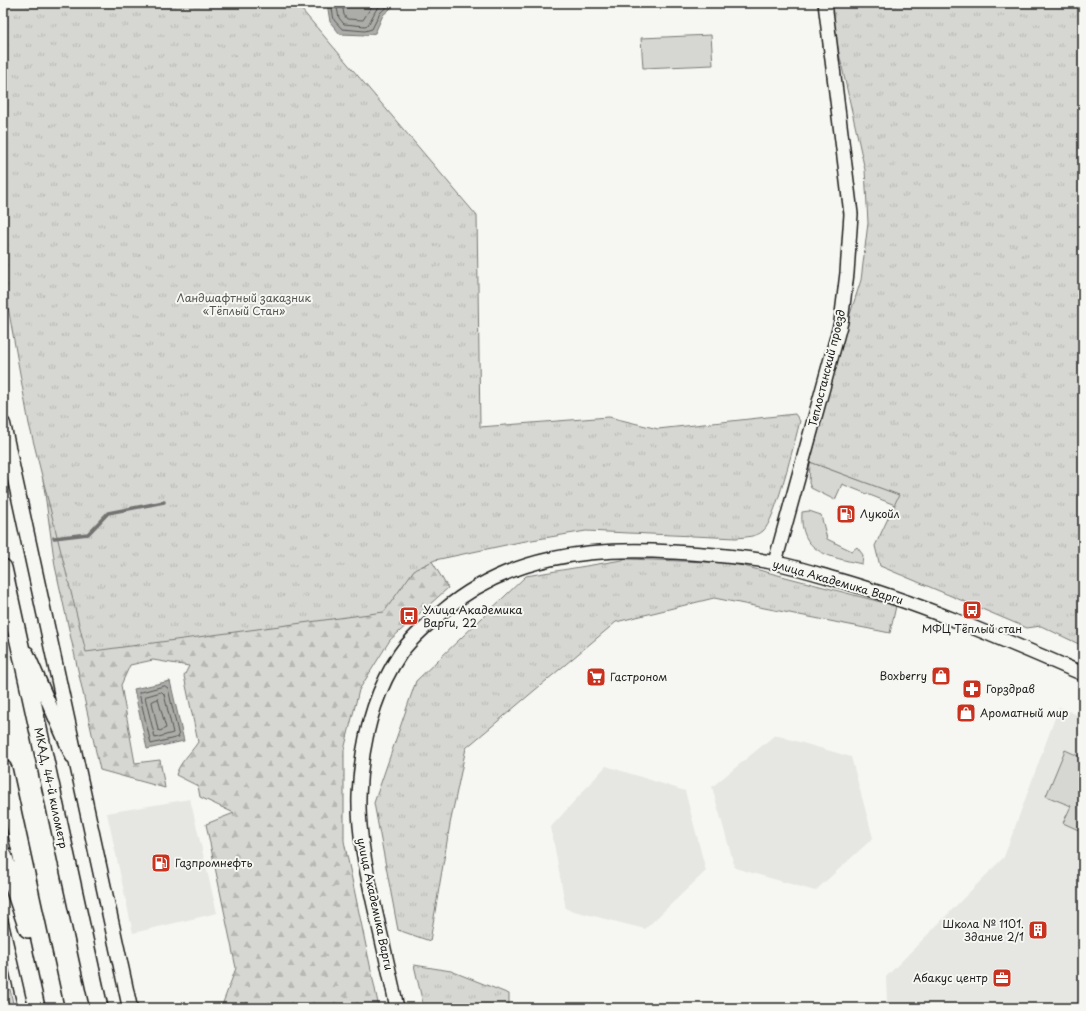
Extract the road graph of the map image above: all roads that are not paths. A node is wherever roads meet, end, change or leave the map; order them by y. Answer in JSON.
{"nodes":[{"id":1,"x":825,"y":3,"type":"edge"},
{"id":2,"x":3,"y":424,"type":"edge"},
{"id":3,"x":775,"y":562,"type":"junction"},
{"id":4,"x":3,"y":568,"type":"edge"},
{"id":5,"x":16,"y":629,"type":"junction"},
{"id":6,"x":1083,"y":674,"type":"edge"},
{"id":7,"x":3,"y":769,"type":"edge"},
{"id":8,"x":79,"y":773,"type":"junction"},
{"id":9,"x":3,"y":856,"type":"edge"},
{"id":10,"x":3,"y":921,"type":"edge"},
{"id":11,"x":54,"y":1004,"type":"edge"},
{"id":12,"x":23,"y":1008,"type":"edge"},
{"id":13,"x":99,"y":1008,"type":"edge"},
{"id":14,"x":130,"y":1008,"type":"edge"},
{"id":15,"x":397,"y":1008,"type":"edge"}],
"edges":[{"from":1,"to":3,"type":"street","name":"Теплостанский проезд"},
{"from":2,"to":8,"type":"main road"},
{"from":3,"to":6,"type":"street","name":"улица Академика Варги"},
{"from":3,"to":15,"type":"street","name":"улица Академика Варги"},
{"from":4,"to":5,"type":"highway","name":"МКАД, 44-й километр"},
{"from":5,"to":8,"type":"street"},
{"from":5,"to":13,"type":"highway","name":"МКАД, 44-й километр"},
{"from":7,"to":11,"type":"highway"},
{"from":8,"to":14,"type":"main road"},
{"from":9,"to":11,"type":"highway"},
{"from":10,"to":12,"type":"street"}]}
